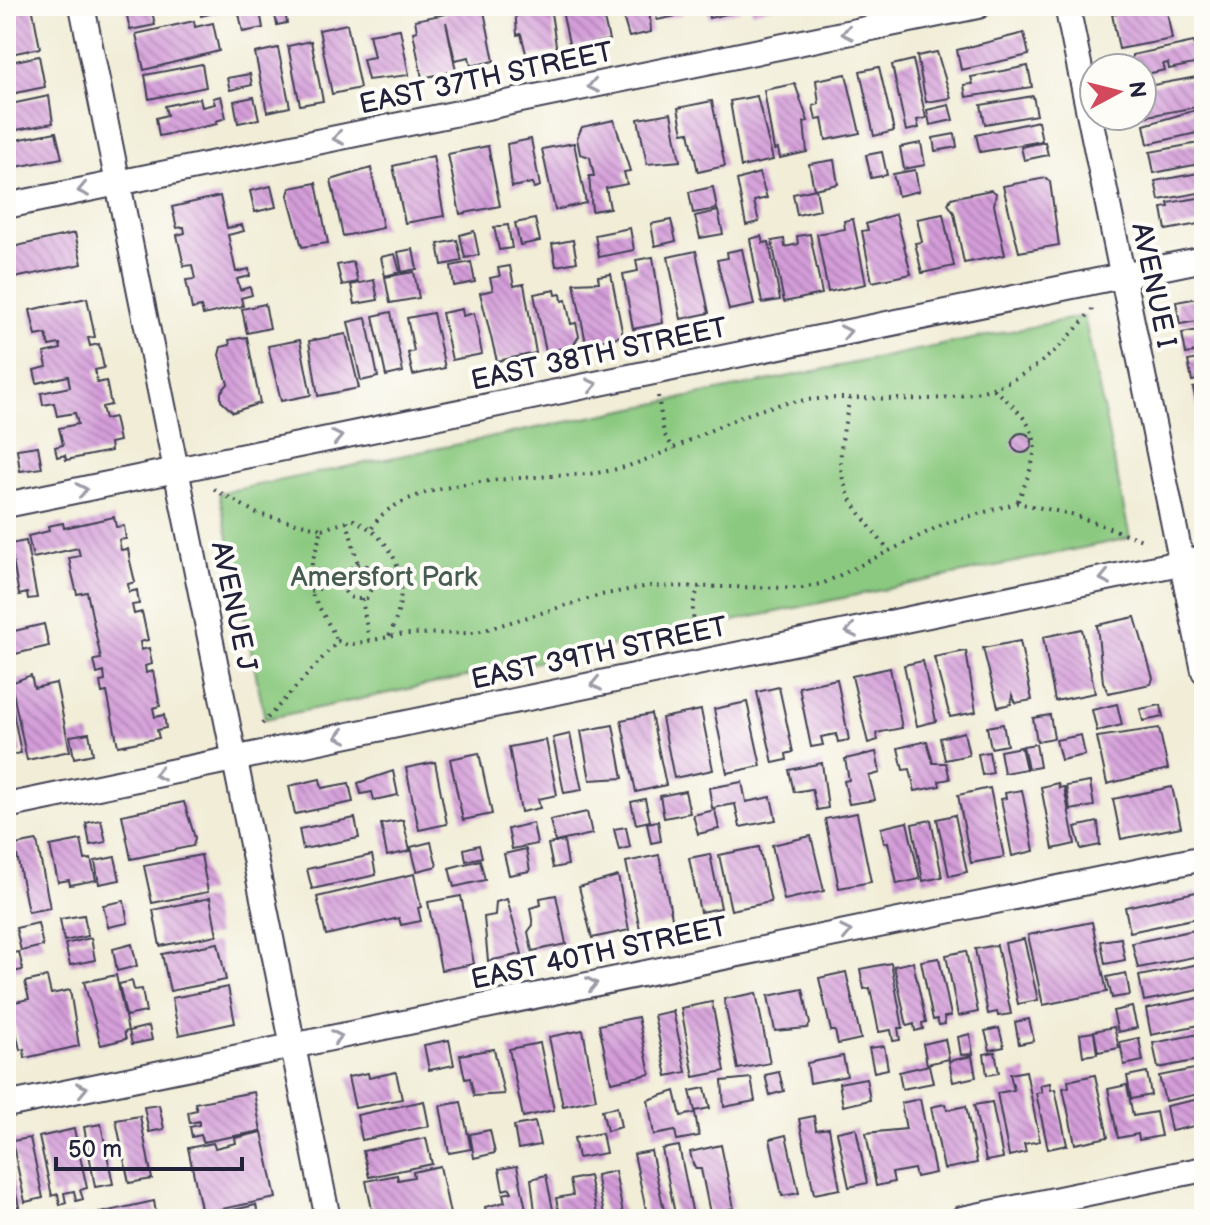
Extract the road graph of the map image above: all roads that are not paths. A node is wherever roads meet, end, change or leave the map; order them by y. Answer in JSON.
{"nodes":[{"id":1,"x":82,"y":6,"type":"edge"},
{"id":2,"x":978,"y":6,"type":"edge"},
{"id":3,"x":1067,"y":6,"type":"edge"},
{"id":4,"x":118,"y":183,"type":"junction"},
{"id":5,"x":6,"y":206,"type":"edge"},
{"id":6,"x":1204,"y":259,"type":"edge"},
{"id":7,"x":1122,"y":275,"type":"junction"},
{"id":8,"x":177,"y":470,"type":"junction"},
{"id":9,"x":6,"y":505,"type":"edge"},
{"id":10,"x":1193,"y":560,"type":"edge"},
{"id":11,"x":1204,"y":671,"type":"edge"},
{"id":12,"x":235,"y":758,"type":"junction"},
{"id":13,"x":6,"y":806,"type":"edge"},
{"id":14,"x":1204,"y":858,"type":"edge"},
{"id":15,"x":293,"y":1046,"type":"junction"},
{"id":16,"x":6,"y":1105,"type":"edge"},
{"id":17,"x":1204,"y":1169,"type":"edge"},
{"id":18,"x":328,"y":1219,"type":"edge"},
{"id":19,"x":962,"y":1219,"type":"edge"}],
"edges":[{"from":1,"to":4,"type":"street","name":"AVENUE J"},
{"from":2,"to":4,"type":"street","name":"EAST 37TH STREET","one_way":true},
{"from":3,"to":7,"type":"street","name":"AVENUE I"},
{"from":4,"to":5,"type":"street","name":"EAST 37TH STREET","one_way":true},
{"from":4,"to":8,"type":"street","name":"AVENUE J"},
{"from":6,"to":7,"type":"street","name":"EAST 38TH STREET"},
{"from":8,"to":7,"type":"street","name":"EAST 38TH STREET","one_way":true},
{"from":7,"to":10,"type":"street","name":"AVENUE I"},
{"from":9,"to":8,"type":"street","name":"EAST 38TH STREET","one_way":true},
{"from":8,"to":12,"type":"street","name":"AVENUE J"},
{"from":10,"to":11,"type":"street","name":"AVENUE I"},
{"from":10,"to":12,"type":"street","name":"EAST 39TH STREET","one_way":true},
{"from":12,"to":13,"type":"street","name":"EAST 39TH STREET","one_way":true},
{"from":12,"to":15,"type":"street","name":"AVENUE J"},
{"from":15,"to":14,"type":"street","name":"EAST 40TH STREET","one_way":true},
{"from":16,"to":15,"type":"street","name":"EAST 40TH STREET","one_way":true},
{"from":15,"to":18,"type":"street","name":"AVENUE J"},
{"from":17,"to":19,"type":"street"}]}
